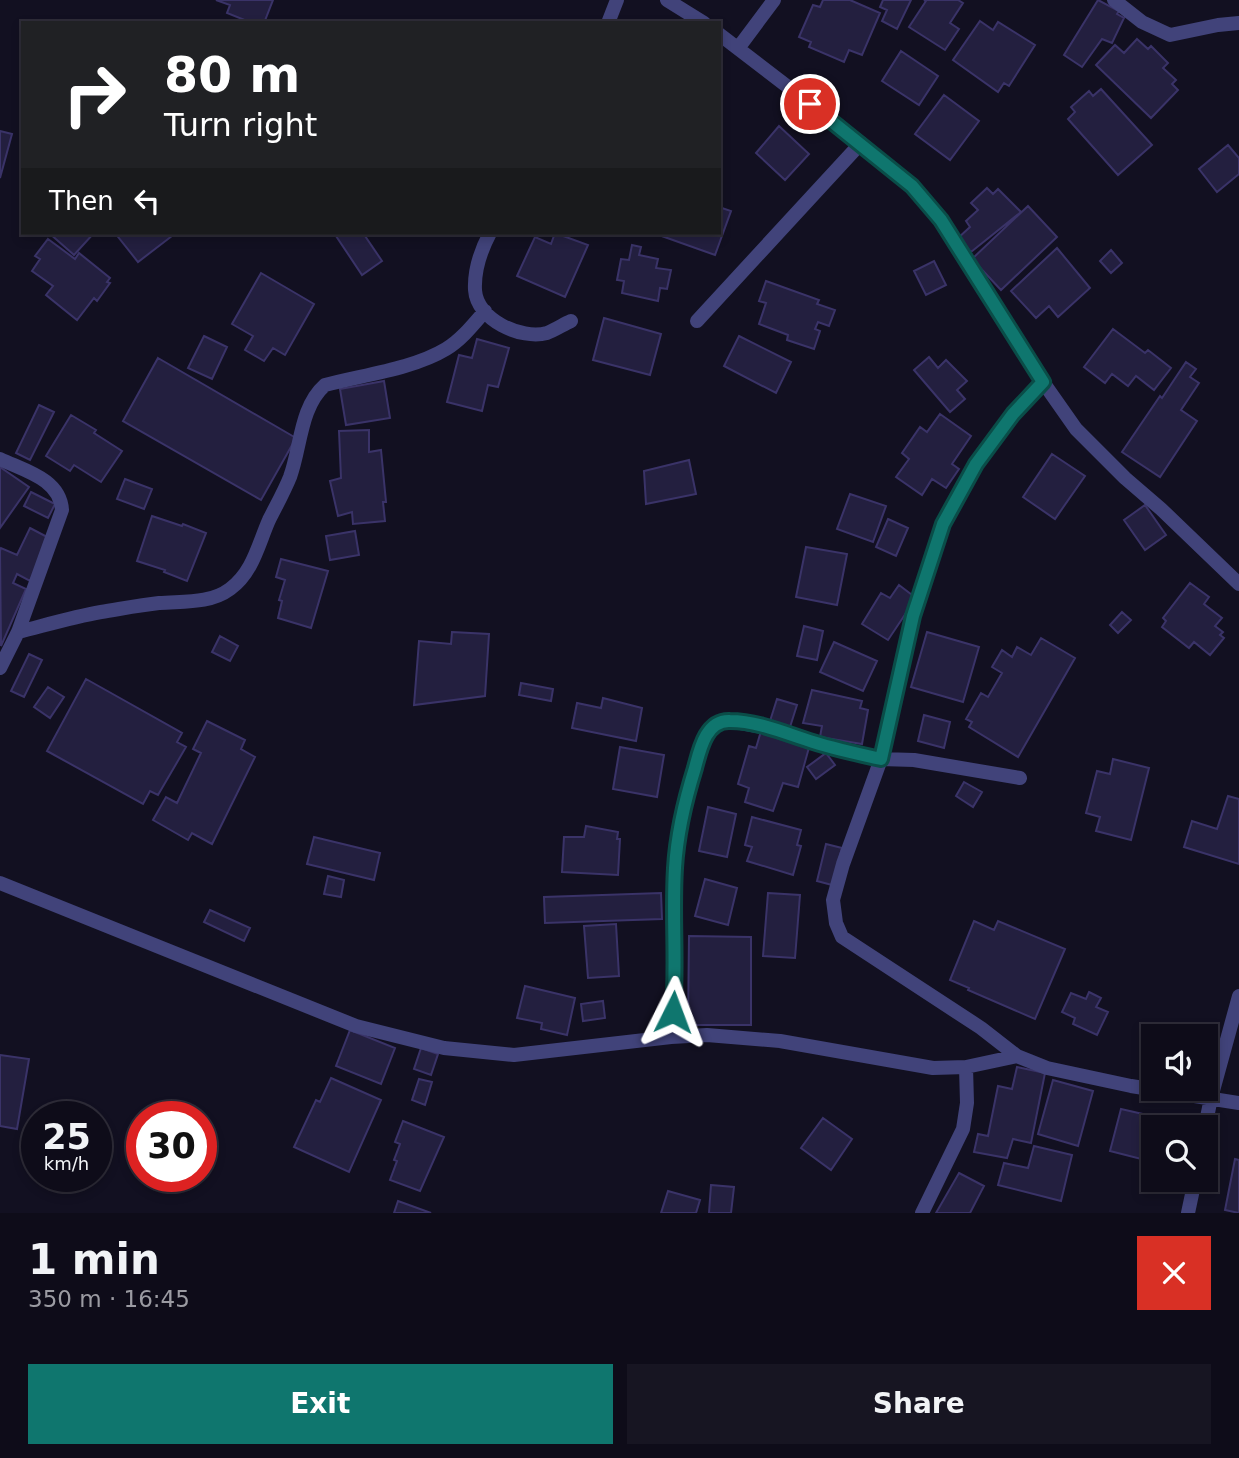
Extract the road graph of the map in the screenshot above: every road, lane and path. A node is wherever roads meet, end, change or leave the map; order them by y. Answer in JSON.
{"nodes":[{"id":1,"x":617,"y":0,"type":"edge"},
{"id":2,"x":667,"y":0,"type":"edge"},
{"id":3,"x":774,"y":0,"type":"edge"},
{"id":4,"x":1114,"y":0,"type":"edge"},
{"id":5,"x":609,"y":21,"type":"edge"},
{"id":6,"x":701,"y":21,"type":"edge"},
{"id":7,"x":1239,"y":23,"type":"edge"},
{"id":8,"x":721,"y":35,"type":"edge"},
{"id":9,"x":739,"y":47,"type":"junction"},
{"id":10,"x":861,"y":143,"type":"junction"},
{"id":11,"x":489,"y":235,"type":"edge"},
{"id":12,"x":485,"y":312,"type":"junction"},
{"id":13,"x":571,"y":321,"type":"dead end"},
{"id":14,"x":697,"y":321,"type":"dead end"},
{"id":15,"x":1043,"y":382,"type":"junction"},
{"id":16,"x":0,"y":460,"type":"edge"},
{"id":17,"x":1239,"y":584,"type":"edge"},
{"id":18,"x":19,"y":632,"type":"junction"},
{"id":19,"x":0,"y":668,"type":"edge"},
{"id":20,"x":881,"y":759,"type":"junction"},
{"id":21,"x":1020,"y":778,"type":"dead end"},
{"id":22,"x":0,"y":883,"type":"edge"},
{"id":23,"x":1239,"y":996,"type":"edge"},
{"id":24,"x":671,"y":1037,"type":"junction"},
{"id":25,"x":1017,"y":1056,"type":"junction"},
{"id":26,"x":966,"y":1067,"type":"junction"},
{"id":27,"x":1218,"y":1072,"type":"edge"},
{"id":28,"x":1141,"y":1086,"type":"edge"},
{"id":29,"x":1218,"y":1099,"type":"edge"},
{"id":30,"x":1239,"y":1103,"type":"edge"},
{"id":31,"x":1192,"y":1192,"type":"edge"},
{"id":32,"x":922,"y":1213,"type":"edge"},
{"id":33,"x":1188,"y":1213,"type":"edge"}],
"edges":[{"from":1,"to":5,"type":"street"},
{"from":2,"to":6,"type":"street"},
{"from":3,"to":9,"type":"street"},
{"from":4,"to":7,"type":"street"},
{"from":8,"to":9,"type":"street"},
{"from":9,"to":10,"type":"street"},
{"from":10,"to":14,"type":"street"},
{"from":10,"to":15,"type":"street"},
{"from":11,"to":12,"type":"street"},
{"from":12,"to":13,"type":"street"},
{"from":12,"to":18,"type":"street"},
{"from":15,"to":17,"type":"street"},
{"from":15,"to":20,"type":"street"},
{"from":16,"to":18,"type":"street"},
{"from":18,"to":19,"type":"street"},
{"from":20,"to":21,"type":"street"},
{"from":20,"to":24,"type":"street"},
{"from":20,"to":25,"type":"street"},
{"from":22,"to":24,"type":"street"},
{"from":23,"to":27,"type":"street"},
{"from":24,"to":26,"type":"street"},
{"from":25,"to":26,"type":"street"},
{"from":25,"to":28,"type":"street"},
{"from":26,"to":32,"type":"street"},
{"from":29,"to":30,"type":"street"},
{"from":31,"to":33,"type":"street"}]}
